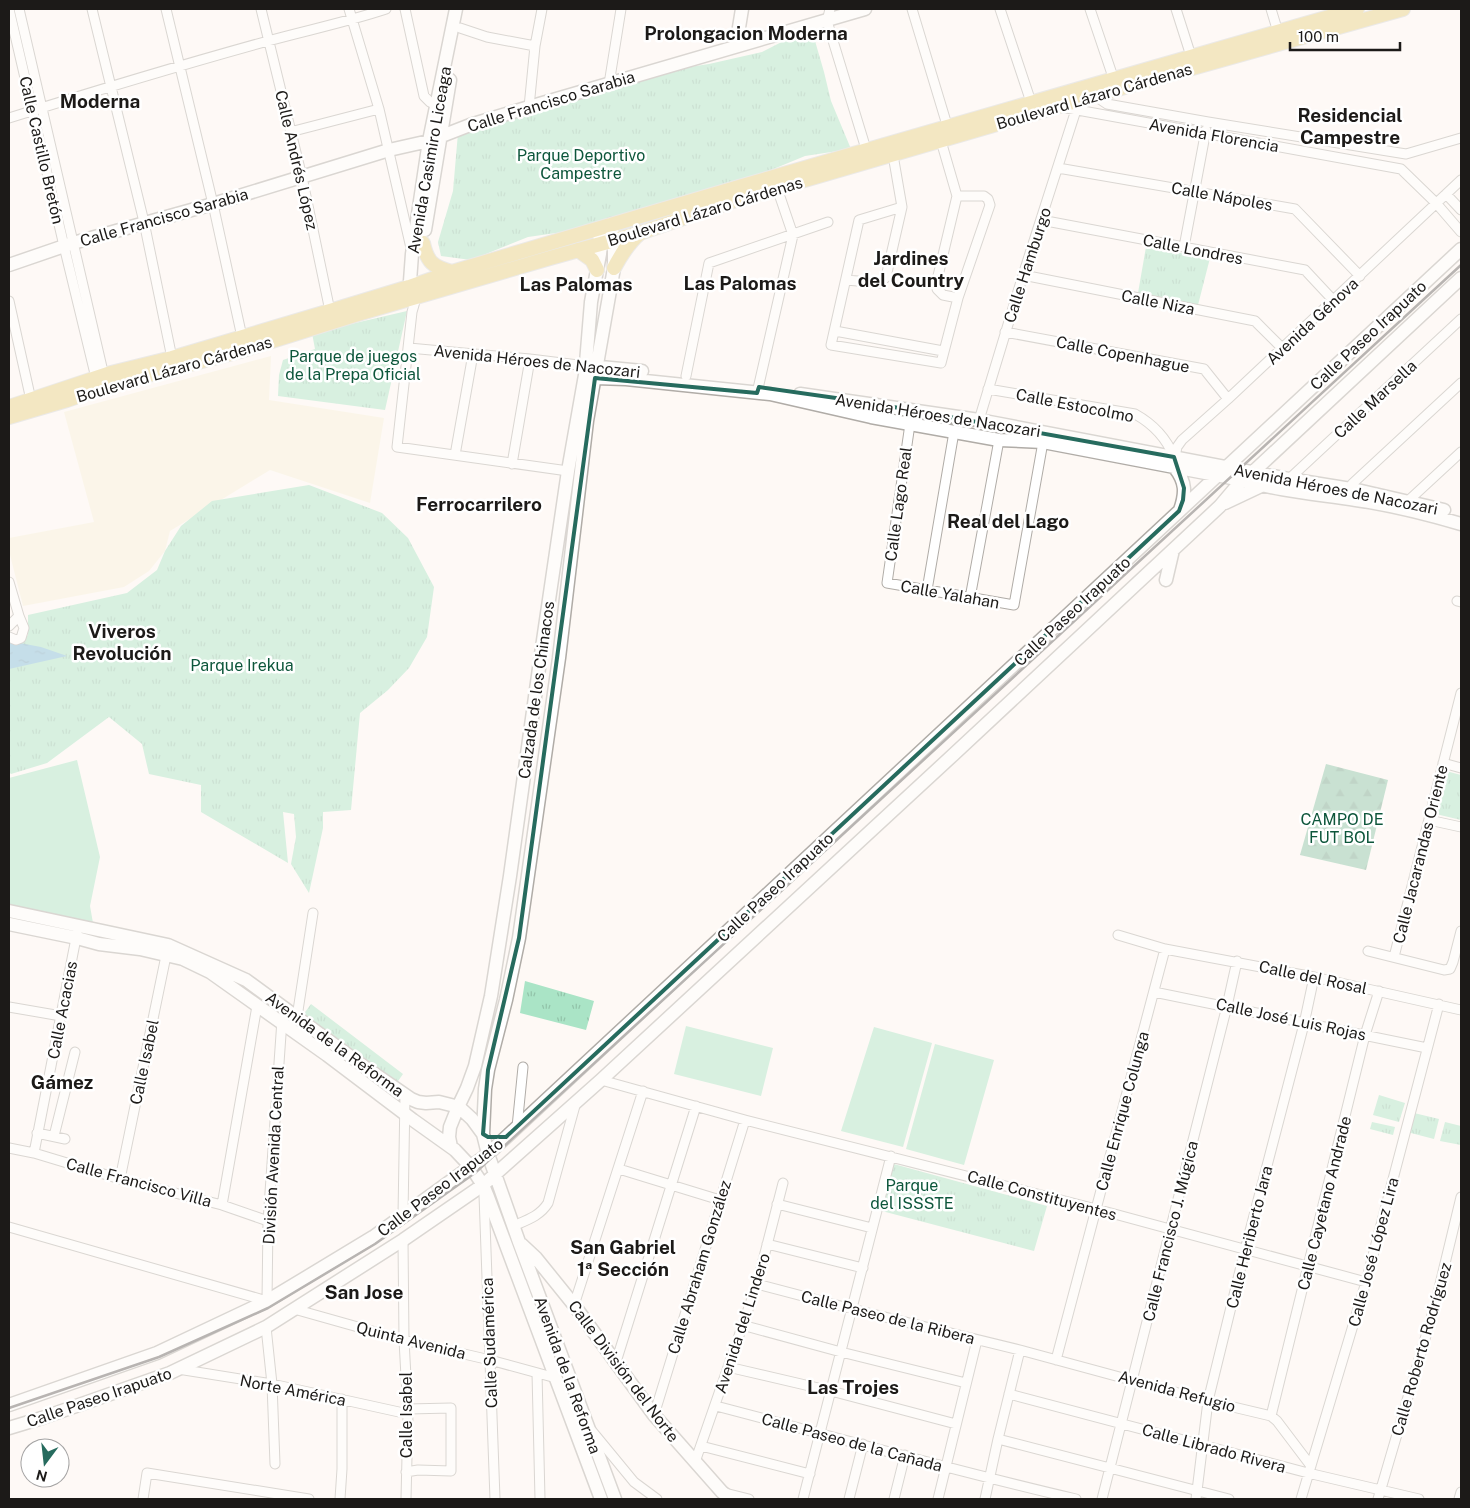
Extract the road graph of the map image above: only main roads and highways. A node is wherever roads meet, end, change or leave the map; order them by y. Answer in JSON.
{"nodes":[{"id":1,"x":456,"y":9,"type":"edge"},
{"id":2,"x":464,"y":9,"type":"edge"},
{"id":3,"x":742,"y":9,"type":"edge"},
{"id":4,"x":865,"y":9,"type":"edge"},
{"id":5,"x":1358,"y":9,"type":"edge"},
{"id":6,"x":1402,"y":9,"type":"edge"},
{"id":7,"x":829,"y":15,"type":"edge"},
{"id":8,"x":736,"y":46,"type":"junction"},
{"id":9,"x":440,"y":106,"type":"junction"},
{"id":10,"x":470,"y":125,"type":"junction"},
{"id":11,"x":435,"y":139,"type":"junction"},
{"id":12,"x":412,"y":146,"type":"junction"},
{"id":13,"x":427,"y":160,"type":"junction"},
{"id":14,"x":604,"y":226,"type":"junction"},
{"id":15,"x":640,"y":233,"type":"junction"},
{"id":16,"x":607,"y":242,"type":"junction"},
{"id":17,"x":422,"y":243,"type":"junction"},
{"id":18,"x":1461,"y":249,"type":"edge"},
{"id":19,"x":578,"y":250,"type":"junction"},
{"id":20,"x":9,"y":265,"type":"edge"},
{"id":21,"x":614,"y":268,"type":"junction"},
{"id":22,"x":597,"y":270,"type":"junction"},
{"id":23,"x":452,"y":272,"type":"junction"},
{"id":24,"x":1461,"y":278,"type":"edge"},
{"id":25,"x":413,"y":296,"type":"junction"},
{"id":26,"x":590,"y":371,"type":"junction"},
{"id":27,"x":758,"y":390,"type":"junction"},
{"id":28,"x":9,"y":407,"type":"edge"},
{"id":29,"x":9,"y":417,"type":"edge"},
{"id":30,"x":1174,"y":462,"type":"junction"},
{"id":31,"x":1227,"y":467,"type":"junction"},
{"id":32,"x":1254,"y":472,"type":"junction"},
{"id":33,"x":1217,"y":476,"type":"junction"},
{"id":34,"x":1242,"y":480,"type":"junction"},
{"id":35,"x":1290,"y":485,"type":"junction"},
{"id":36,"x":1261,"y":486,"type":"junction"},
{"id":37,"x":1220,"y":506,"type":"junction"},
{"id":38,"x":1179,"y":511,"type":"junction"},
{"id":39,"x":1461,"y":515,"type":"edge"},
{"id":40,"x":1461,"y":524,"type":"edge"},
{"id":41,"x":1172,"y":550,"type":"junction"},
{"id":42,"x":1166,"y":580,"type":"dead end"},
{"id":43,"x":521,"y":796,"type":"junction"},
{"id":44,"x":539,"y":799,"type":"junction"},
{"id":45,"x":9,"y":911,"type":"edge"},
{"id":46,"x":9,"y":924,"type":"edge"},
{"id":47,"x":77,"y":932,"type":"junction"},
{"id":48,"x":106,"y":932,"type":"junction"},
{"id":49,"x":99,"y":944,"type":"junction"},
{"id":50,"x":167,"y":950,"type":"junction"},
{"id":51,"x":246,"y":980,"type":"junction"},
{"id":52,"x":239,"y":993,"type":"junction"},
{"id":53,"x":486,"y":1018,"type":"junction"},
{"id":54,"x":500,"y":1022,"type":"junction"},
{"id":55,"x":331,"y":1049,"type":"junction"},
{"id":56,"x":470,"y":1082,"type":"junction"},
{"id":57,"x":439,"y":1102,"type":"junction"},
{"id":58,"x":458,"y":1107,"type":"junction"},
{"id":59,"x":483,"y":1134,"type":"junction"},
{"id":60,"x":506,"y":1137,"type":"junction"},
{"id":61,"x":451,"y":1147,"type":"junction"},
{"id":62,"x":488,"y":1154,"type":"junction"},
{"id":63,"x":471,"y":1167,"type":"junction"},
{"id":64,"x":495,"y":1173,"type":"junction"},
{"id":65,"x":483,"y":1186,"type":"junction"},
{"id":66,"x":519,"y":1242,"type":"junction"},
{"id":67,"x":9,"y":1405,"type":"edge"},
{"id":68,"x":9,"y":1428,"type":"edge"},
{"id":69,"x":727,"y":1496,"type":"edge"},
{"id":70,"x":601,"y":1499,"type":"edge"},
{"id":71,"x":615,"y":1499,"type":"edge"}],
"edges":[{"from":1,"to":9,"type":"main road","name":"Avenida Casimiro Liceaga"},
{"from":2,"to":9,"type":"main road","name":"Avenida Casimiro Liceaga"},
{"from":3,"to":8,"type":"main road"},
{"from":4,"to":7,"type":"main road","name":"Calle Francisco Sarabia"},
{"from":5,"to":14,"type":"main road","name":"Boulevard Lázaro Cárdenas"},
{"from":6,"to":15,"type":"main road","name":"Boulevard Lázaro Cárdenas"},
{"from":7,"to":8,"type":"main road","name":"Calle Francisco Sarabia"},
{"from":8,"to":10,"type":"main road","name":"Calle Francisco Sarabia"},
{"from":9,"to":10,"type":"main road"},
{"from":9,"to":11,"type":"main road","name":"Avenida Casimiro Liceaga"},
{"from":10,"to":11,"type":"main road","name":"Calle Francisco Sarabia"},
{"from":11,"to":12,"type":"main road","name":"Calle Francisco Sarabia"},
{"from":11,"to":13,"type":"main road","name":"Avenida Casimiro Liceaga"},
{"from":11,"to":17,"type":"main road","name":"Avenida Casimiro Liceaga"},
{"from":12,"to":13,"type":"main road"},
{"from":12,"to":20,"type":"main road","name":"Calle Francisco Sarabia"},
{"from":13,"to":25,"type":"main road","name":"Avenida Casimiro Liceaga"},
{"from":14,"to":16,"type":"main road","name":"Calzada de los Chinacos"},
{"from":14,"to":23,"type":"main road","name":"Boulevard Lázaro Cárdenas"},
{"from":15,"to":16,"type":"main road","name":"Boulevard Lázaro Cárdenas"},
{"from":15,"to":21,"type":"main road"},
{"from":16,"to":19,"type":"main road","name":"Boulevard Lázaro Cárdenas"},
{"from":16,"to":21,"type":"main road","name":"Calzada de los Chinacos"},
{"from":16,"to":22,"type":"main road","name":"Calzada de los Chinacos"},
{"from":17,"to":23,"type":"main road"},
{"from":17,"to":25,"type":"main road","name":"Avenida Casimiro Liceaga"},
{"from":18,"to":31,"type":"main road","name":"Calle Paseo Irapuato"},
{"from":19,"to":22,"type":"main road"},
{"from":19,"to":25,"type":"main road","name":"Boulevard Lázaro Cárdenas"},
{"from":21,"to":26,"type":"main road","name":"Calzada de los Chinacos"},
{"from":22,"to":26,"type":"main road","name":"Calzada de los Chinacos"},
{"from":23,"to":25,"type":"main road","name":"Boulevard Lázaro Cárdenas"},
{"from":24,"to":32,"type":"main road","name":"Calle Paseo Irapuato"},
{"from":25,"to":28,"type":"main road","name":"Boulevard Lázaro Cárdenas"},
{"from":25,"to":29,"type":"main road","name":"Boulevard Lázaro Cárdenas"},
{"from":26,"to":27,"type":"main road","name":"Avenida Héroes de Nacozari"},
{"from":26,"to":27,"type":"main road","name":"Avenida Héroes de Nacozari"},
{"from":26,"to":43,"type":"main road","name":"Calzada de los Chinacos"},
{"from":26,"to":44,"type":"main road","name":"Calzada de los Chinacos"},
{"from":27,"to":30,"type":"main road","name":"Avenida Héroes de Nacozari"},
{"from":27,"to":30,"type":"main road","name":"Avenida Héroes de Nacozari"},
{"from":30,"to":31,"type":"main road","name":"Avenida Héroes de Nacozari"},
{"from":30,"to":33,"type":"main road","name":"Avenida Héroes de Nacozari"},
{"from":30,"to":38,"type":"main road"},
{"from":31,"to":32,"type":"main road","name":"Avenida Héroes de Nacozari"},
{"from":31,"to":33,"type":"main road","name":"Calle Paseo Irapuato"},
{"from":32,"to":34,"type":"main road","name":"Calle Paseo Irapuato"},
{"from":32,"to":35,"type":"main road","name":"Avenida Héroes de Nacozari"},
{"from":33,"to":34,"type":"main road","name":"Avenida Héroes de Nacozari"},
{"from":33,"to":38,"type":"main road","name":"Calle Paseo Irapuato"},
{"from":34,"to":36,"type":"main road","name":"Avenida Héroes de Nacozari"},
{"from":34,"to":37,"type":"main road","name":"Calle Paseo Irapuato"},
{"from":35,"to":36,"type":"main road","name":"Avenida Héroes de Nacozari"},
{"from":35,"to":39,"type":"main road","name":"Avenida Héroes de Nacozari"},
{"from":35,"to":40,"type":"main road","name":"Avenida Héroes de Nacozari"},
{"from":36,"to":37,"type":"main road"},
{"from":37,"to":41,"type":"main road","name":"Calle Paseo Irapuato"},
{"from":38,"to":60,"type":"main road","name":"Calle Paseo Irapuato"},
{"from":41,"to":42,"type":"main road"},
{"from":41,"to":64,"type":"main road","name":"Calle Paseo Irapuato"},
{"from":43,"to":44,"type":"main road"},
{"from":43,"to":53,"type":"main road","name":"Calzada de los Chinacos"},
{"from":44,"to":54,"type":"main road","name":"Calzada de los Chinacos"},
{"from":45,"to":47,"type":"main road","name":"Avenida de la Reforma"},
{"from":46,"to":47,"type":"main road","name":"Avenida de la Reforma"},
{"from":47,"to":48,"type":"main road","name":"Avenida de la Reforma"},
{"from":47,"to":49,"type":"main road","name":"Avenida de la Reforma"},
{"from":48,"to":49,"type":"main road"},
{"from":48,"to":50,"type":"main road","name":"Avenida de la Reforma"},
{"from":49,"to":50,"type":"main road","name":"Avenida de la Reforma"},
{"from":50,"to":51,"type":"main road","name":"Avenida de la Reforma"},
{"from":50,"to":52,"type":"main road","name":"Avenida de la Reforma"},
{"from":51,"to":52,"type":"main road"},
{"from":51,"to":55,"type":"main road","name":"Avenida de la Reforma"},
{"from":52,"to":55,"type":"main road","name":"Avenida de la Reforma"},
{"from":53,"to":54,"type":"main road"},
{"from":53,"to":56,"type":"main road","name":"Calzada de los Chinacos"},
{"from":54,"to":59,"type":"main road","name":"Calzada de los Chinacos"},
{"from":55,"to":57,"type":"main road","name":"Avenida de la Reforma"},
{"from":55,"to":61,"type":"main road","name":"Avenida de la Reforma"},
{"from":56,"to":57,"type":"main road"},
{"from":56,"to":58,"type":"main road","name":"Calzada de los Chinacos"},
{"from":57,"to":58,"type":"main road","name":"Avenida de la Reforma"},
{"from":58,"to":59,"type":"main road","name":"Avenida de la Reforma"},
{"from":58,"to":61,"type":"main road","name":"Calzada de los Chinacos"},
{"from":59,"to":60,"type":"main road"},
{"from":59,"to":62,"type":"main road","name":"Avenida de la Reforma"},
{"from":60,"to":62,"type":"main road","name":"Calle Paseo Irapuato"},
{"from":61,"to":63,"type":"main road","name":"Avenida de la Reforma"},
{"from":62,"to":63,"type":"main road","name":"Calle Paseo Irapuato"},
{"from":62,"to":64,"type":"main road","name":"Avenida de la Reforma"},
{"from":63,"to":65,"type":"main road","name":"Avenida de la Reforma"},
{"from":63,"to":67,"type":"main road","name":"Calle Paseo Irapuato"},
{"from":64,"to":65,"type":"main road","name":"Calle Paseo Irapuato"},
{"from":64,"to":66,"type":"main road","name":"Avenida de la Reforma"},
{"from":65,"to":68,"type":"main road","name":"Calle Paseo Irapuato"},
{"from":65,"to":70,"type":"main road","name":"Avenida de la Reforma"},
{"from":66,"to":69,"type":"main road","name":"Calle División del Norte"},
{"from":66,"to":71,"type":"main road","name":"Avenida de la Reforma"}]}
